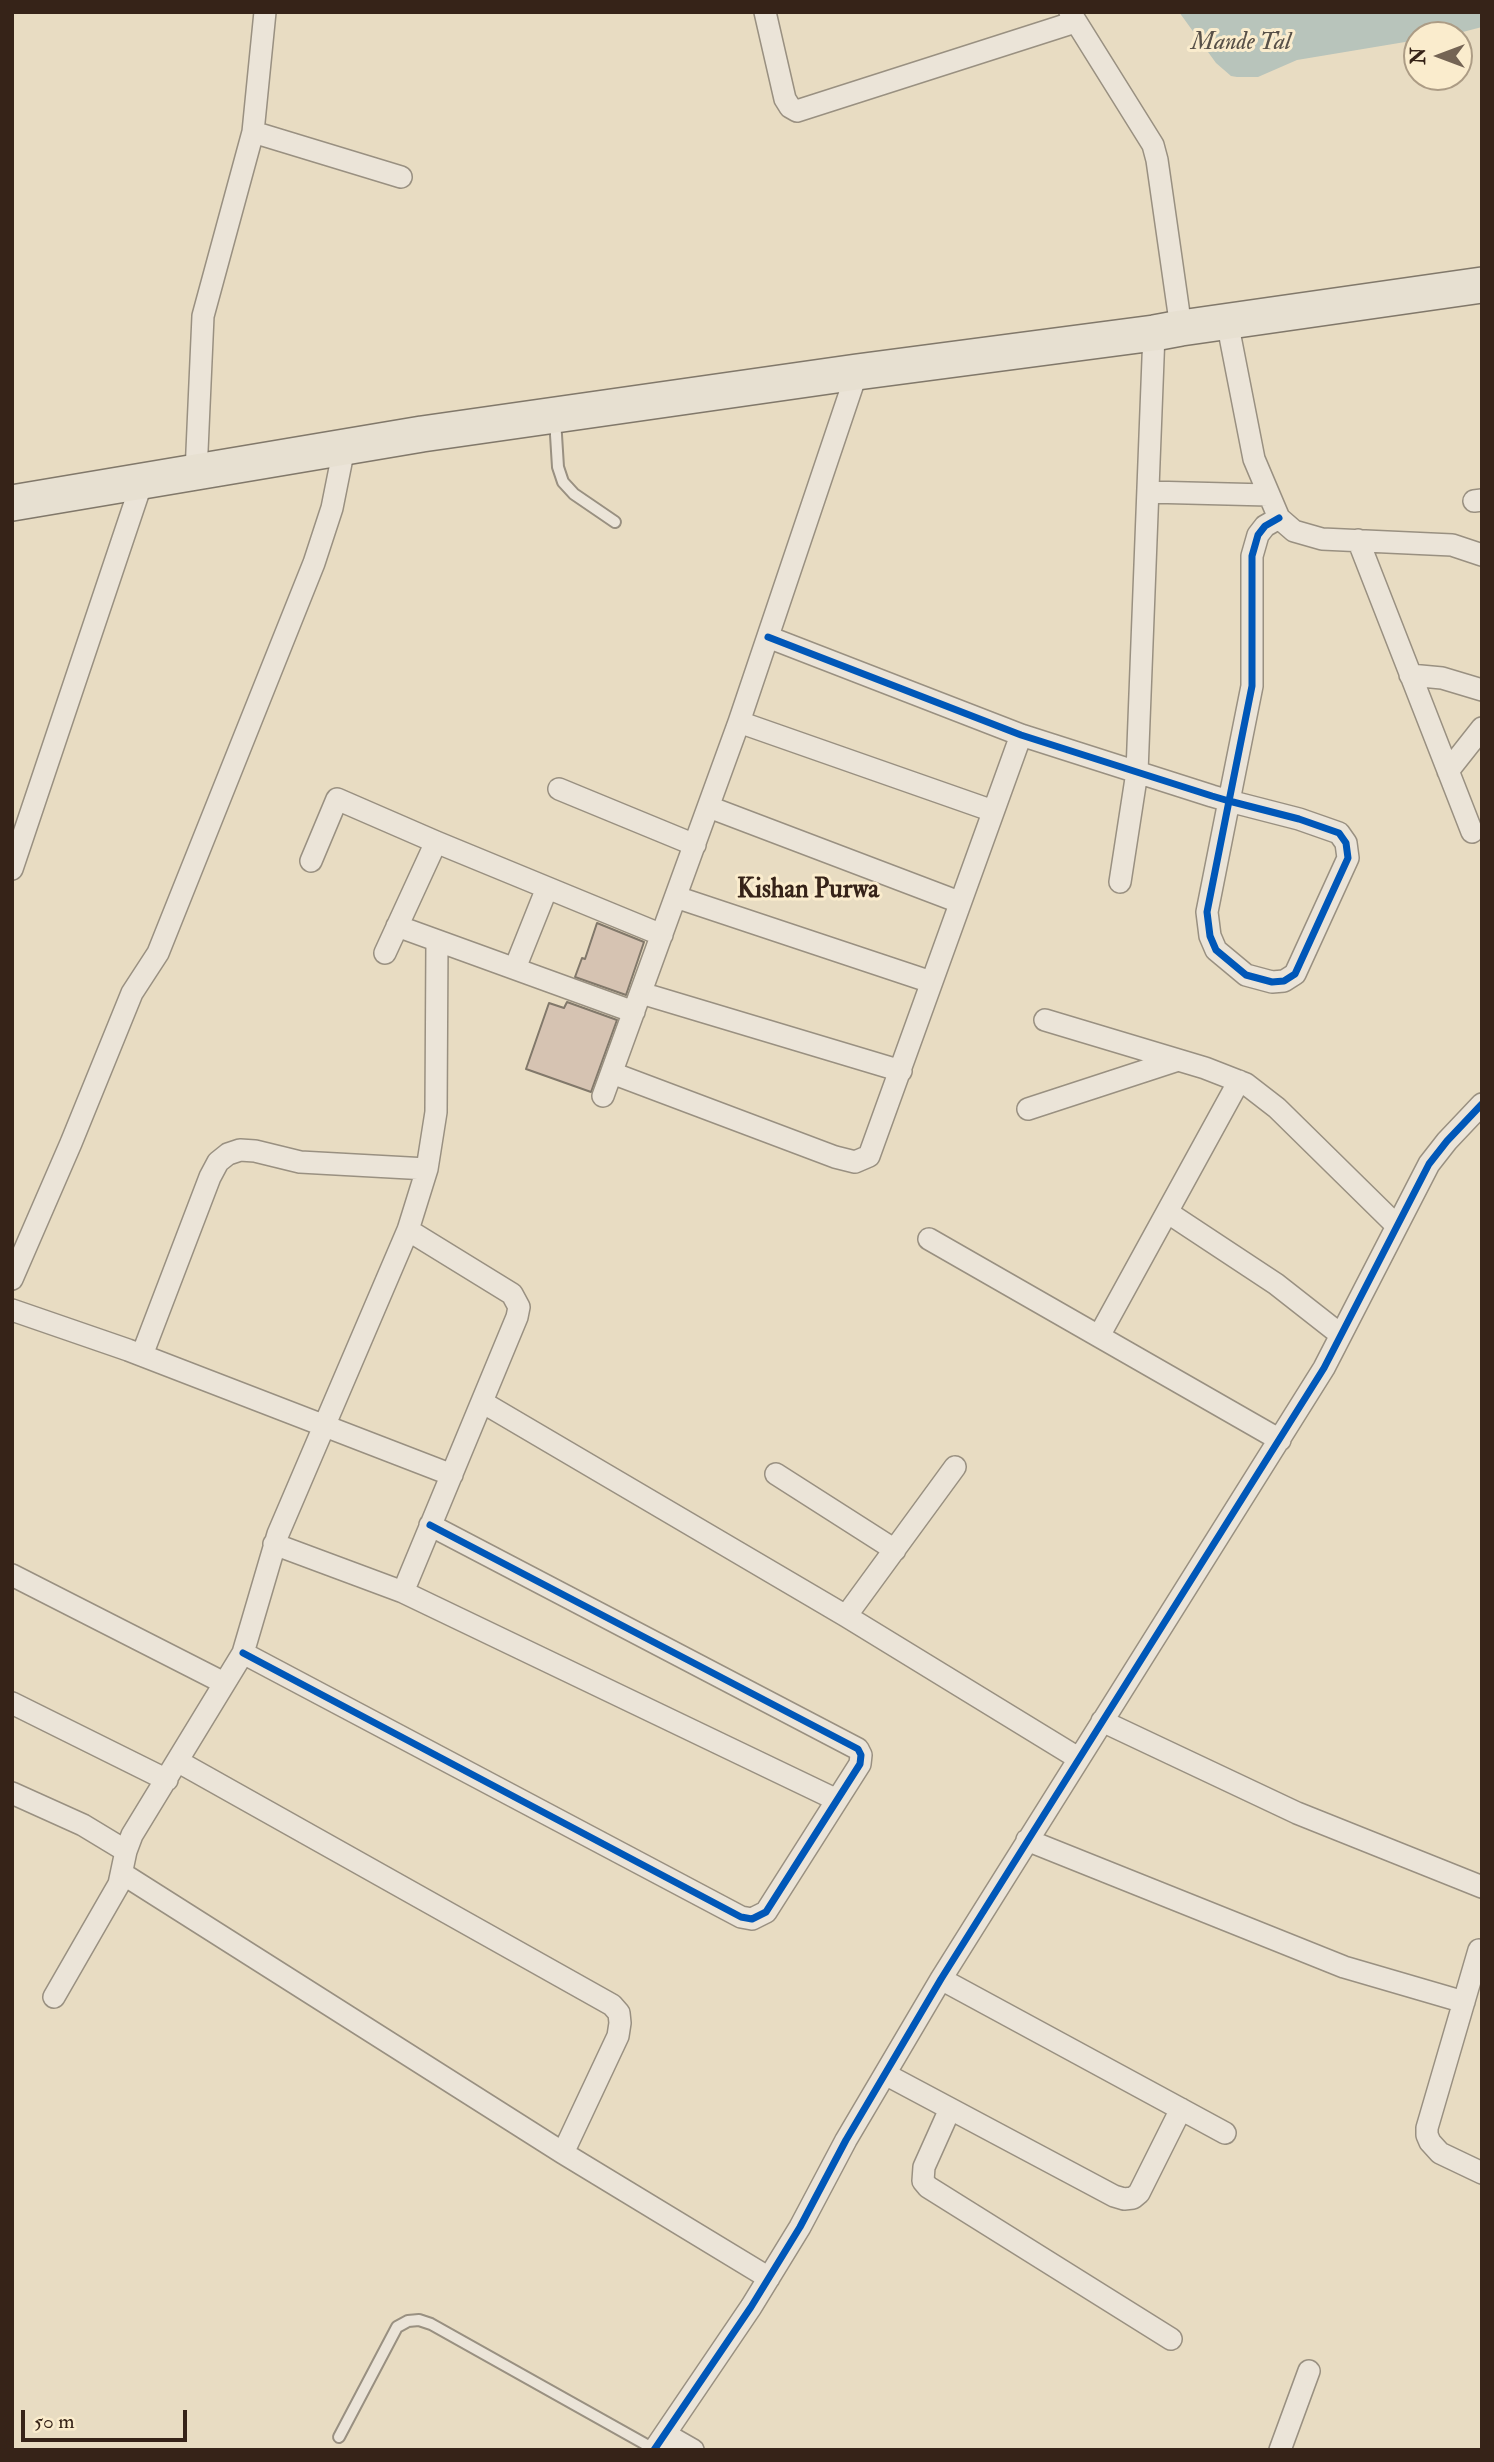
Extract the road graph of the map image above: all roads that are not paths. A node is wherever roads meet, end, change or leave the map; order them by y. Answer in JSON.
{"nodes":[{"id":1,"x":265,"y":12,"type":"edge"},
{"id":2,"x":765,"y":12,"type":"edge"},
{"id":3,"x":1072,"y":17,"type":"edge"},
{"id":4,"x":253,"y":132,"type":"junction"},
{"id":5,"x":401,"y":177,"type":"dead end"},
{"id":6,"x":1482,"y":285,"type":"edge"},
{"id":7,"x":1227,"y":321,"type":"junction"},
{"id":8,"x":1168,"y":330,"type":"junction"},
{"id":9,"x":857,"y":372,"type":"junction"},
{"id":10,"x":555,"y":416,"type":"junction"},
{"id":11,"x":344,"y":448,"type":"junction"},
{"id":12,"x":196,"y":473,"type":"junction"},
{"id":13,"x":142,"y":482,"type":"junction"},
{"id":14,"x":1148,"y":492,"type":"junction"},
{"id":15,"x":1268,"y":495,"type":"junction"},
{"id":16,"x":12,"y":503,"type":"edge"},
{"id":17,"x":1279,"y":518,"type":"junction"},
{"id":18,"x":615,"y":522,"type":"dead end"},
{"id":19,"x":1357,"y":540,"type":"junction"},
{"id":20,"x":1482,"y":555,"type":"edge"},
{"id":21,"x":768,"y":637,"type":"junction"},
{"id":22,"x":1410,"y":675,"type":"junction"},
{"id":23,"x":1482,"y":690,"type":"edge"},
{"id":24,"x":738,"y":722,"type":"junction"},
{"id":25,"x":1482,"y":728,"type":"edge"},
{"id":26,"x":1021,"y":735,"type":"junction"},
{"id":27,"x":1138,"y":772,"type":"junction"},
{"id":28,"x":1448,"y":772,"type":"junction"},
{"id":29,"x":559,"y":789,"type":"dead end"},
{"id":30,"x":1229,"y":801,"type":"junction"},
{"id":31,"x":709,"y":807,"type":"junction"},
{"id":32,"x":993,"y":811,"type":"junction"},
{"id":33,"x":1472,"y":832,"type":"dead end"},
{"id":34,"x":436,"y":842,"type":"junction"},
{"id":35,"x":695,"y":845,"type":"junction"},
{"id":36,"x":311,"y":861,"type":"dead end"},
{"id":37,"x":12,"y":869,"type":"edge"},
{"id":38,"x":1120,"y":882,"type":"dead end"},
{"id":39,"x":547,"y":888,"type":"junction"},
{"id":40,"x":676,"y":897,"type":"junction"},
{"id":41,"x":959,"y":902,"type":"junction"},
{"id":42,"x":397,"y":926,"type":"junction"},
{"id":43,"x":662,"y":935,"type":"junction"},
{"id":44,"x":437,"y":941,"type":"junction"},
{"id":45,"x":385,"y":953,"type":"dead end"},
{"id":46,"x":514,"y":968,"type":"junction"},
{"id":47,"x":931,"y":982,"type":"junction"},
{"id":48,"x":638,"y":1002,"type":"junction"},
{"id":49,"x":1045,"y":1020,"type":"dead end"},
{"id":50,"x":1178,"y":1060,"type":"junction"},
{"id":51,"x":901,"y":1071,"type":"junction"},
{"id":52,"x":612,"y":1073,"type":"junction"},
{"id":53,"x":1239,"y":1081,"type":"junction"},
{"id":54,"x":603,"y":1097,"type":"dead end"},
{"id":55,"x":1482,"y":1104,"type":"edge"},
{"id":56,"x":1028,"y":1109,"type":"dead end"},
{"id":57,"x":427,"y":1169,"type":"junction"},
{"id":58,"x":1167,"y":1212,"type":"junction"},
{"id":59,"x":1396,"y":1225,"type":"junction"},
{"id":60,"x":408,"y":1230,"type":"junction"},
{"id":61,"x":929,"y":1239,"type":"dead end"},
{"id":62,"x":12,"y":1279,"type":"edge"},
{"id":63,"x":12,"y":1310,"type":"edge"},
{"id":64,"x":1341,"y":1335,"type":"junction"},
{"id":65,"x":1099,"y":1336,"type":"junction"},
{"id":66,"x":142,"y":1355,"type":"junction"},
{"id":67,"x":482,"y":1402,"type":"junction"},
{"id":68,"x":324,"y":1425,"type":"junction"},
{"id":69,"x":1280,"y":1440,"type":"junction"},
{"id":70,"x":955,"y":1467,"type":"dead end"},
{"id":71,"x":776,"y":1474,"type":"dead end"},
{"id":72,"x":452,"y":1475,"type":"junction"},
{"id":73,"x":430,"y":1525,"type":"junction"},
{"id":74,"x":274,"y":1544,"type":"junction"},
{"id":75,"x":895,"y":1550,"type":"junction"},
{"id":76,"x":12,"y":1575,"type":"edge"},
{"id":77,"x":403,"y":1592,"type":"junction"},
{"id":78,"x":846,"y":1616,"type":"junction"},
{"id":79,"x":243,"y":1653,"type":"junction"},
{"id":80,"x":224,"y":1683,"type":"junction"},
{"id":81,"x":12,"y":1703,"type":"edge"},
{"id":82,"x":1102,"y":1721,"type":"junction"},
{"id":83,"x":1078,"y":1758,"type":"junction"},
{"id":84,"x":179,"y":1762,"type":"junction"},
{"id":85,"x":167,"y":1780,"type":"junction"},
{"id":86,"x":12,"y":1793,"type":"edge"},
{"id":87,"x":837,"y":1800,"type":"junction"},
{"id":88,"x":1027,"y":1840,"type":"junction"},
{"id":89,"x":126,"y":1851,"type":"junction"},
{"id":90,"x":122,"y":1874,"type":"junction"},
{"id":91,"x":1482,"y":1887,"type":"edge"},
{"id":92,"x":1479,"y":1950,"type":"dead end"},
{"id":93,"x":941,"y":1979,"type":"junction"},
{"id":94,"x":54,"y":1997,"type":"dead end"},
{"id":95,"x":1464,"y":2002,"type":"junction"},
{"id":96,"x":885,"y":2074,"type":"junction"},
{"id":97,"x":950,"y":2109,"type":"junction"},
{"id":98,"x":1181,"y":2109,"type":"junction"},
{"id":99,"x":1225,"y":2133,"type":"dead end"},
{"id":100,"x":563,"y":2153,"type":"junction"},
{"id":101,"x":1482,"y":2173,"type":"edge"},
{"id":102,"x":769,"y":2278,"type":"junction"},
{"id":103,"x":1171,"y":2339,"type":"dead end"},
{"id":104,"x":1309,"y":2371,"type":"dead end"},
{"id":105,"x":339,"y":2437,"type":"dead end"},
{"id":106,"x":658,"y":2444,"type":"edge"},
{"id":107,"x":694,"y":2450,"type":"edge"},
{"id":108,"x":1280,"y":2450,"type":"edge"}],
"edges":[{"from":1,"to":4,"type":"street"},
{"from":2,"to":3,"type":"street"},
{"from":3,"to":8,"type":"street"},
{"from":4,"to":5,"type":"street"},
{"from":4,"to":12,"type":"street"},
{"from":6,"to":7,"type":"main road"},
{"from":7,"to":8,"type":"main road"},
{"from":7,"to":15,"type":"street"},
{"from":8,"to":9,"type":"main road"},
{"from":8,"to":14,"type":"street"},
{"from":9,"to":10,"type":"main road"},
{"from":9,"to":21,"type":"street"},
{"from":10,"to":11,"type":"main road"},
{"from":10,"to":18,"type":"lane"},
{"from":11,"to":12,"type":"main road"},
{"from":11,"to":62,"type":"street"},
{"from":12,"to":13,"type":"main road"},
{"from":13,"to":16,"type":"main road"},
{"from":13,"to":37,"type":"street"},
{"from":14,"to":15,"type":"street"},
{"from":14,"to":27,"type":"street"},
{"from":15,"to":17,"type":"street"},
{"from":17,"to":19,"type":"street"},
{"from":17,"to":30,"type":"street"},
{"from":19,"to":20,"type":"street"},
{"from":19,"to":22,"type":"street"},
{"from":21,"to":24,"type":"street"},
{"from":21,"to":26,"type":"street"},
{"from":22,"to":23,"type":"street"},
{"from":22,"to":28,"type":"street"},
{"from":24,"to":31,"type":"street"},
{"from":24,"to":32,"type":"street"},
{"from":25,"to":28,"type":"street"},
{"from":26,"to":27,"type":"street"},
{"from":26,"to":32,"type":"street"},
{"from":27,"to":30,"type":"street"},
{"from":27,"to":38,"type":"street"},
{"from":28,"to":33,"type":"street"},
{"from":29,"to":35,"type":"street"},
{"from":30,"to":30,"type":"street"},
{"from":31,"to":35,"type":"street"},
{"from":31,"to":41,"type":"street"},
{"from":32,"to":41,"type":"street"},
{"from":34,"to":36,"type":"street"},
{"from":34,"to":39,"type":"street"},
{"from":34,"to":42,"type":"street"},
{"from":35,"to":40,"type":"street"},
{"from":39,"to":43,"type":"street"},
{"from":39,"to":46,"type":"street"},
{"from":40,"to":43,"type":"street"},
{"from":40,"to":47,"type":"street"},
{"from":41,"to":47,"type":"street"},
{"from":42,"to":44,"type":"street"},
{"from":42,"to":45,"type":"street"},
{"from":43,"to":48,"type":"street"},
{"from":44,"to":46,"type":"street"},
{"from":44,"to":57,"type":"street"},
{"from":46,"to":48,"type":"street"},
{"from":47,"to":51,"type":"street"},
{"from":48,"to":51,"type":"street"},
{"from":48,"to":52,"type":"street"},
{"from":49,"to":50,"type":"street"},
{"from":50,"to":53,"type":"street"},
{"from":50,"to":56,"type":"street"},
{"from":51,"to":52,"type":"street"},
{"from":52,"to":54,"type":"street"},
{"from":53,"to":58,"type":"street"},
{"from":53,"to":59,"type":"street"},
{"from":55,"to":59,"type":"street"},
{"from":57,"to":60,"type":"street"},
{"from":57,"to":66,"type":"street"},
{"from":58,"to":64,"type":"street"},
{"from":58,"to":65,"type":"street"},
{"from":59,"to":64,"type":"street"},
{"from":60,"to":67,"type":"street"},
{"from":60,"to":68,"type":"street"},
{"from":61,"to":65,"type":"street"},
{"from":63,"to":66,"type":"street"},
{"from":64,"to":69,"type":"street"},
{"from":65,"to":69,"type":"street"},
{"from":66,"to":68,"type":"street"},
{"from":67,"to":72,"type":"street"},
{"from":67,"to":78,"type":"street"},
{"from":68,"to":72,"type":"street"},
{"from":68,"to":74,"type":"street"},
{"from":69,"to":82,"type":"street"},
{"from":70,"to":75,"type":"street"},
{"from":71,"to":75,"type":"street"},
{"from":72,"to":73,"type":"street"},
{"from":73,"to":77,"type":"street"},
{"from":73,"to":87,"type":"street"},
{"from":74,"to":77,"type":"street"},
{"from":74,"to":79,"type":"street"},
{"from":75,"to":78,"type":"street"},
{"from":76,"to":80,"type":"street"},
{"from":77,"to":87,"type":"street"},
{"from":78,"to":83,"type":"street"},
{"from":79,"to":80,"type":"street"},
{"from":79,"to":87,"type":"street"},
{"from":80,"to":84,"type":"street"},
{"from":81,"to":85,"type":"street"},
{"from":82,"to":83,"type":"street"},
{"from":82,"to":91,"type":"street"},
{"from":83,"to":88,"type":"street"},
{"from":84,"to":85,"type":"street"},
{"from":84,"to":100,"type":"street"},
{"from":85,"to":89,"type":"street"},
{"from":86,"to":89,"type":"street"},
{"from":88,"to":93,"type":"street"},
{"from":88,"to":95,"type":"street"},
{"from":89,"to":90,"type":"street"},
{"from":90,"to":94,"type":"street"},
{"from":90,"to":100,"type":"street"},
{"from":92,"to":95,"type":"street"},
{"from":93,"to":96,"type":"street"},
{"from":93,"to":98,"type":"street"},
{"from":95,"to":101,"type":"street"},
{"from":96,"to":97,"type":"street"},
{"from":96,"to":102,"type":"street"},
{"from":97,"to":98,"type":"street"},
{"from":97,"to":103,"type":"street"},
{"from":98,"to":99,"type":"street"},
{"from":100,"to":102,"type":"street"},
{"from":102,"to":106,"type":"street"},
{"from":104,"to":108,"type":"street"},
{"from":105,"to":106,"type":"lane"},
{"from":106,"to":107,"type":"street"}]}
